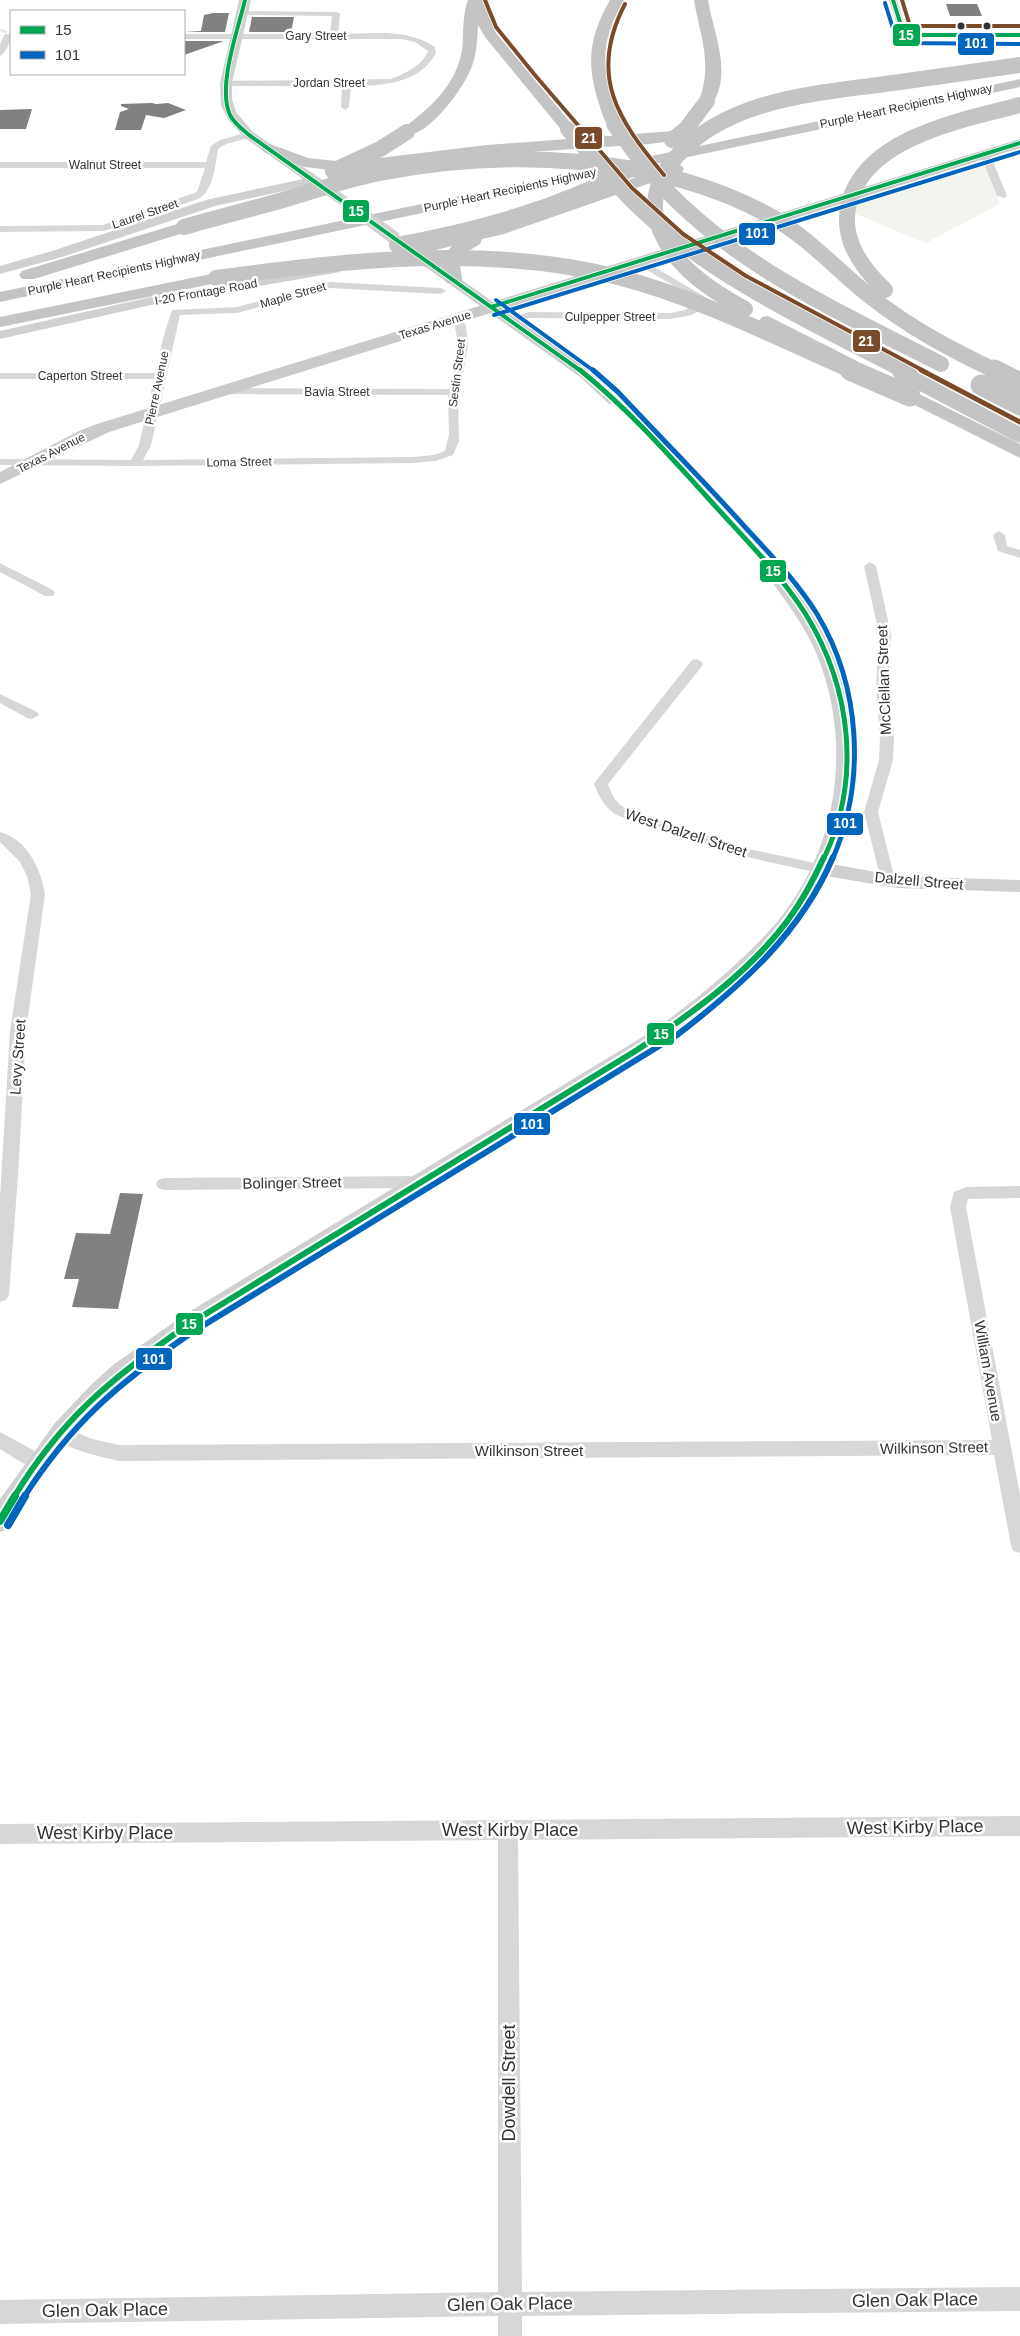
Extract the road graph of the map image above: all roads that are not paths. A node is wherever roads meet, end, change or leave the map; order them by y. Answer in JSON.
{"nodes":[{"id":1,"x":245,"y":0,"type":"edge"},
{"id":2,"x":475,"y":0,"type":"edge"},
{"id":3,"x":616,"y":0,"type":"edge"},
{"id":4,"x":893,"y":0,"type":"edge"},
{"id":5,"x":707,"y":1,"type":"edge"},
{"id":6,"x":243,"y":13,"type":"junction"},
{"id":7,"x":1020,"y":35,"type":"edge"},
{"id":8,"x":6,"y":36,"type":"edge"},
{"id":9,"x":238,"y":36,"type":"junction"},
{"id":10,"x":334,"y":36,"type":"junction"},
{"id":11,"x":185,"y":37,"type":"edge"},
{"id":12,"x":0,"y":53,"type":"edge"},
{"id":13,"x":426,"y":60,"type":"joint"},
{"id":14,"x":1020,"y":65,"type":"edge"},
{"id":15,"x":1020,"y":82,"type":"edge"},
{"id":16,"x":226,"y":83,"type":"junction"},
{"id":17,"x":347,"y":83,"type":"junction"},
{"id":18,"x":1020,"y":95,"type":"edge"},
{"id":19,"x":938,"y":100,"type":"junction"},
{"id":20,"x":1020,"y":105,"type":"edge"},
{"id":21,"x":344,"y":107,"type":"dead end"},
{"id":22,"x":249,"y":135,"type":"junction"},
{"id":23,"x":1020,"y":143,"type":"edge"},
{"id":24,"x":270,"y":149,"type":"junction"},
{"id":25,"x":985,"y":154,"type":"junction"},
{"id":26,"x":402,"y":161,"type":"junction"},
{"id":27,"x":697,"y":162,"type":"junction"},
{"id":28,"x":0,"y":165,"type":"edge"},
{"id":29,"x":209,"y":165,"type":"junction"},
{"id":30,"x":315,"y":180,"type":"junction"},
{"id":31,"x":1002,"y":196,"type":"dead end"},
{"id":32,"x":222,"y":200,"type":"junction"},
{"id":33,"x":184,"y":227,"type":"junction"},
{"id":34,"x":0,"y":229,"type":"edge"},
{"id":35,"x":498,"y":230,"type":"junction"},
{"id":36,"x":412,"y":251,"type":"junction"},
{"id":37,"x":78,"y":259,"type":"junction"},
{"id":38,"x":639,"y":261,"type":"junction"},
{"id":39,"x":0,"y":270,"type":"edge"},
{"id":40,"x":0,"y":278,"type":"edge"},
{"id":41,"x":216,"y":278,"type":"junction"},
{"id":42,"x":281,"y":279,"type":"junction"},
{"id":43,"x":0,"y":282,"type":"edge"},
{"id":44,"x":447,"y":285,"type":"junction"},
{"id":45,"x":0,"y":297,"type":"edge"},
{"id":46,"x":707,"y":301,"type":"junction"},
{"id":47,"x":491,"y":307,"type":"junction"},
{"id":48,"x":0,"y":309,"type":"edge"},
{"id":49,"x":176,"y":312,"type":"joint"},
{"id":50,"x":734,"y":317,"type":"dead end"},
{"id":51,"x":456,"y":318,"type":"junction"},
{"id":52,"x":510,"y":320,"type":"junction"},
{"id":53,"x":0,"y":322,"type":"edge"},
{"id":54,"x":0,"y":335,"type":"edge"},
{"id":55,"x":1020,"y":373,"type":"edge"},
{"id":56,"x":0,"y":376,"type":"edge"},
{"id":57,"x":160,"y":376,"type":"junction"},
{"id":58,"x":1020,"y":383,"type":"edge"},
{"id":59,"x":220,"y":391,"type":"junction"},
{"id":60,"x":454,"y":392,"type":"junction"},
{"id":61,"x":910,"y":396,"type":"junction"},
{"id":62,"x":614,"y":401,"type":"dead end"},
{"id":63,"x":1020,"y":405,"type":"edge"},
{"id":64,"x":153,"y":412,"type":"junction"},
{"id":65,"x":1020,"y":432,"type":"edge"},
{"id":66,"x":1020,"y":452,"type":"edge"},
{"id":67,"x":445,"y":456,"type":"joint"},
{"id":68,"x":32,"y":462,"type":"junction"},
{"id":69,"x":135,"y":463,"type":"junction"},
{"id":70,"x":4,"y":472,"type":"edge"},
{"id":71,"x":999,"y":535,"type":"dead end"},
{"id":72,"x":1020,"y":554,"type":"edge"},
{"id":73,"x":870,"y":566,"type":"dead end"},
{"id":74,"x":0,"y":567,"type":"edge"},
{"id":75,"x":771,"y":569,"type":"dead end"},
{"id":76,"x":49,"y":593,"type":"dead end"},
{"id":77,"x":697,"y":663,"type":"dead end"},
{"id":78,"x":0,"y":698,"type":"edge"},
{"id":79,"x":32,"y":715,"type":"dead end"},
{"id":80,"x":0,"y":836,"type":"edge"},
{"id":81,"x":819,"y":868,"type":"junction"},
{"id":82,"x":888,"y":880,"type":"junction"},
{"id":83,"x":1020,"y":886,"type":"edge"},
{"id":84,"x":420,"y":1182,"type":"junction"},
{"id":85,"x":164,"y":1184,"type":"dead end"},
{"id":86,"x":1020,"y":1192,"type":"edge"},
{"id":87,"x":0,"y":1295,"type":"edge"},
{"id":88,"x":59,"y":1432,"type":"junction"},
{"id":89,"x":0,"y":1440,"type":"edge"},
{"id":90,"x":1002,"y":1447,"type":"junction"},
{"id":91,"x":38,"y":1461,"type":"junction"},
{"id":92,"x":1013,"y":1466,"type":"edge"},
{"id":93,"x":0,"y":1521,"type":"edge"},
{"id":94,"x":1020,"y":1545,"type":"edge"},
{"id":95,"x":1020,"y":1826,"type":"edge"},
{"id":96,"x":508,"y":1830,"type":"junction"},
{"id":97,"x":0,"y":1834,"type":"edge"},
{"id":98,"x":1020,"y":2299,"type":"edge"},
{"id":99,"x":509,"y":2304,"type":"junction"},
{"id":100,"x":0,"y":2312,"type":"edge"},
{"id":101,"x":510,"y":2336,"type":"edge"}],
"edges":[{"from":1,"to":6,"type":"main road"},
{"from":2,"to":33,"type":"highway","bridge":true},
{"from":2,"to":65,"type":"highway","bridge":true},
{"from":3,"to":63,"type":"highway","bridge":true},
{"from":4,"to":7,"type":"street"},
{"from":5,"to":41,"type":"highway","bridge":true},
{"from":6,"to":9,"type":"main road"},
{"from":6,"to":10,"type":"street"},
{"from":8,"to":12,"type":"street"},
{"from":9,"to":10,"type":"street","name":"Gary Street"},
{"from":9,"to":11,"type":"street","name":"Gary Street"},
{"from":9,"to":16,"type":"main road"},
{"from":10,"to":13,"type":"street","name":"Gary Street"},
{"from":13,"to":17,"type":"street","name":"Jordan Street"},
{"from":14,"to":61,"type":"highway","bridge":true},
{"from":15,"to":19,"type":"highway","name":"Purple Heart Recipients Highway"},
{"from":16,"to":17,"type":"street","name":"Jordan Street"},
{"from":16,"to":22,"type":"main road"},
{"from":17,"to":21,"type":"street"},
{"from":18,"to":27,"type":"highway","name":"Purple Heart Recipients Highway"},
{"from":19,"to":26,"type":"highway"},
{"from":19,"to":45,"type":"highway","name":"Purple Heart Recipients Highway"},
{"from":20,"to":55,"type":"highway","bridge":true},
{"from":22,"to":24,"type":"main road"},
{"from":22,"to":29,"type":"street","name":"Laurel Street"},
{"from":23,"to":25,"type":"main road","name":"Texas Avenue"},
{"from":24,"to":26,"type":"highway"},
{"from":24,"to":30,"type":"main road"},
{"from":24,"to":32,"type":"main road"},
{"from":25,"to":31,"type":"street"},
{"from":25,"to":38,"type":"main road","name":"Texas Avenue"},
{"from":26,"to":30,"type":"highway"},
{"from":27,"to":35,"type":"highway"},
{"from":27,"to":48,"type":"highway","name":"Purple Heart Recipients Highway"},
{"from":28,"to":29,"type":"street","name":"Walnut Street"},
{"from":29,"to":34,"type":"street","name":"Laurel Street"},
{"from":30,"to":32,"type":"main road"},
{"from":30,"to":36,"type":"main road","bridge":true},
{"from":32,"to":39,"type":"main road"},
{"from":33,"to":37,"type":"highway"},
{"from":33,"to":58,"type":"highway","bridge":true},
{"from":35,"to":36,"type":"highway"},
{"from":35,"to":44,"type":"highway"},
{"from":36,"to":42,"type":"main road","name":"I-20 Frontage Road"},
{"from":36,"to":44,"type":"main road"},
{"from":37,"to":40,"type":"highway"},
{"from":37,"to":43,"type":"highway"},
{"from":38,"to":46,"type":"street"},
{"from":38,"to":47,"type":"main road","name":"Texas Avenue"},
{"from":41,"to":53,"type":"highway"},
{"from":41,"to":61,"type":"highway","bridge":true},
{"from":42,"to":44,"type":"main road"},
{"from":42,"to":54,"type":"main road","name":"I-20 Frontage Road"},
{"from":44,"to":47,"type":"main road"},
{"from":44,"to":49,"type":"street","name":"Maple Street"},
{"from":46,"to":50,"type":"street"},
{"from":46,"to":52,"type":"street","name":"Culpepper Street"},
{"from":47,"to":51,"type":"main road","name":"Texas Avenue"},
{"from":47,"to":52,"type":"main road"},
{"from":49,"to":57,"type":"street","name":"Pierre Avenue"},
{"from":51,"to":59,"type":"main road","name":"Texas Avenue"},
{"from":51,"to":60,"type":"street","name":"Sestin Street"},
{"from":52,"to":62,"type":"main road"},
{"from":56,"to":57,"type":"street","name":"Caperton Street"},
{"from":57,"to":64,"type":"street","name":"Pierre Avenue"},
{"from":59,"to":60,"type":"street","name":"Bavia Street"},
{"from":59,"to":64,"type":"main road","name":"Texas Avenue"},
{"from":60,"to":67,"type":"street","name":"Sestin Street"},
{"from":61,"to":66,"type":"highway"},
{"from":64,"to":68,"type":"main road","name":"Texas Avenue"},
{"from":64,"to":69,"type":"street","name":"Pierre Avenue"},
{"from":67,"to":69,"type":"street","name":"Loma Street"},
{"from":68,"to":69,"type":"street","name":"Loma Street"},
{"from":68,"to":70,"type":"main road","name":"Texas Avenue"},
{"from":71,"to":72,"type":"street"},
{"from":73,"to":82,"type":"street","name":"McClellan Street"},
{"from":74,"to":76,"type":"street"},
{"from":75,"to":81,"type":"main road"},
{"from":77,"to":81,"type":"street","name":"West Dalzell Street"},
{"from":78,"to":79,"type":"street"},
{"from":80,"to":87,"type":"street","name":"Levy Street"},
{"from":81,"to":82,"type":"main road","name":"Dalzell Street"},
{"from":81,"to":84,"type":"main road"},
{"from":82,"to":83,"type":"main road","name":"Dalzell Street"},
{"from":84,"to":85,"type":"street","name":"Bolinger Street"},
{"from":84,"to":88,"type":"main road"},
{"from":86,"to":90,"type":"street","name":"William Avenue"},
{"from":88,"to":90,"type":"street","name":"Wilkinson Street"},
{"from":88,"to":91,"type":"main road"},
{"from":89,"to":91,"type":"street"},
{"from":90,"to":92,"type":"street","name":"William Avenue"},
{"from":91,"to":93,"type":"main road"},
{"from":92,"to":94,"type":"street","name":"William Avenue"},
{"from":95,"to":96,"type":"street","name":"West Kirby Place"},
{"from":96,"to":97,"type":"street","name":"West Kirby Place"},
{"from":96,"to":99,"type":"street","name":"Dowdell Street"},
{"from":98,"to":99,"type":"street","name":"Glen Oak Place"},
{"from":99,"to":100,"type":"street","name":"Glen Oak Place"},
{"from":99,"to":101,"type":"street","name":"Dowdell Street"}]}
